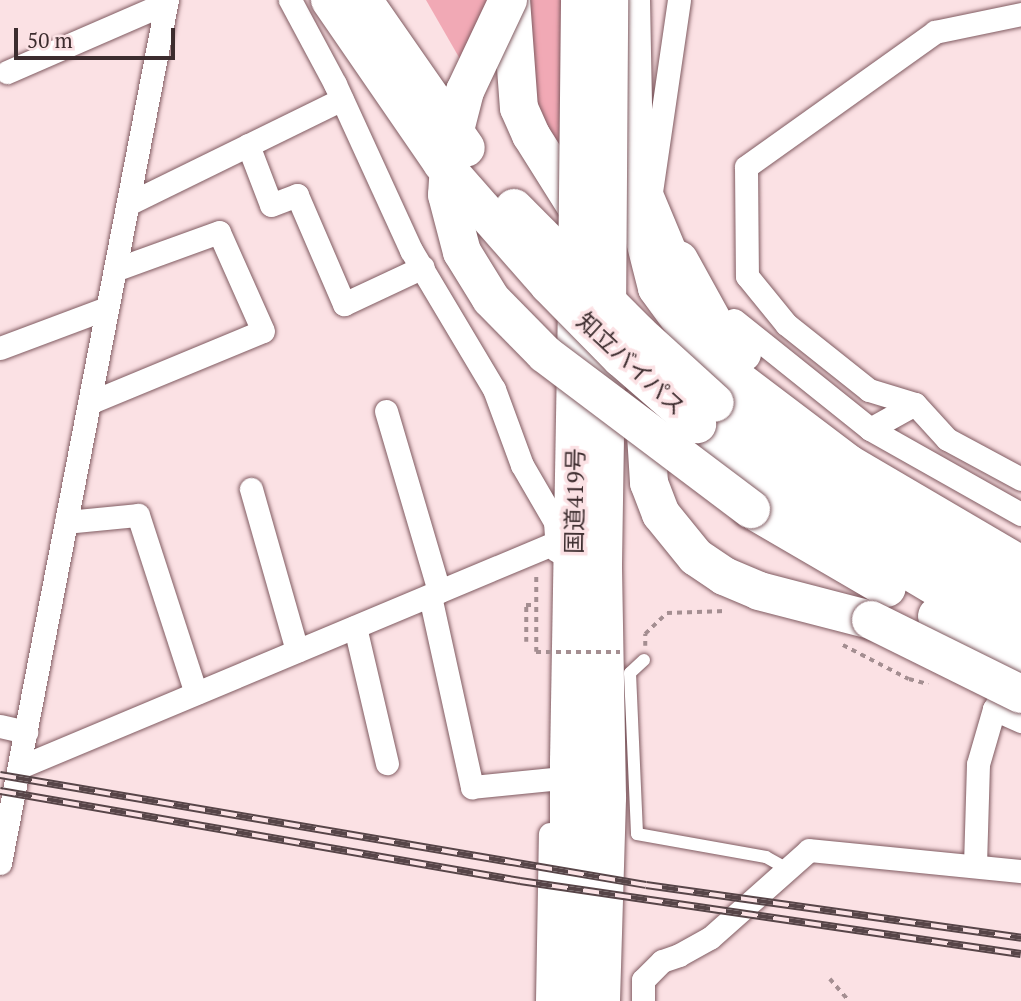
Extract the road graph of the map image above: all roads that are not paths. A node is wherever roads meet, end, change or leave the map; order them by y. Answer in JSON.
{"nodes":[{"id":1,"x":290,"y":0,"type":"edge"},
{"id":2,"x":330,"y":0,"type":"edge"},
{"id":3,"x":363,"y":0,"type":"edge"},
{"id":4,"x":510,"y":0,"type":"edge"},
{"id":5,"x":580,"y":0,"type":"edge"},
{"id":6,"x":609,"y":0,"type":"edge"},
{"id":7,"x":631,"y":0,"type":"edge"},
{"id":8,"x":679,"y":0,"type":"edge"},
{"id":9,"x":167,"y":1,"type":"edge"},
{"id":10,"x":1021,"y":14,"type":"edge"},
{"id":11,"x":7,"y":72,"type":"dead end"},
{"id":12,"x":342,"y":99,"type":"junction"},
{"id":13,"x":248,"y":145,"type":"junction"},
{"id":14,"x":128,"y":204,"type":"junction"},
{"id":15,"x":679,"y":260,"type":"junction"},
{"id":16,"x":423,"y":267,"type":"junction"},
{"id":17,"x":117,"y":269,"type":"junction"},
{"id":18,"x":107,"y":307,"type":"junction"},
{"id":19,"x":0,"y":348,"type":"edge"},
{"id":20,"x":89,"y":403,"type":"junction"},
{"id":21,"x":915,"y":404,"type":"junction"},
{"id":22,"x":386,"y":411,"type":"dead end"},
{"id":23,"x":870,"y":429,"type":"junction"},
{"id":24,"x":1021,"y":479,"type":"edge"},
{"id":25,"x":251,"y":489,"type":"dead end"},
{"id":26,"x":1021,"y":514,"type":"edge"},
{"id":27,"x":66,"y":522,"type":"junction"},
{"id":28,"x":557,"y":542,"type":"junction"},
{"id":29,"x":1021,"y":542,"type":"edge"},
{"id":30,"x":1021,"y":565,"type":"edge"},
{"id":31,"x":434,"y":594,"type":"junction"},
{"id":32,"x":1021,"y":595,"type":"edge"},
{"id":33,"x":355,"y":627,"type":"junction"},
{"id":34,"x":1021,"y":631,"type":"edge"},
{"id":35,"x":298,"y":651,"type":"junction"},
{"id":36,"x":644,"y":660,"type":"road end"},
{"id":37,"x":1021,"y":663,"type":"edge"},
{"id":38,"x":196,"y":693,"type":"junction"},
{"id":39,"x":1008,"y":701,"type":"edge"},
{"id":40,"x":1021,"y":721,"type":"edge"},
{"id":41,"x":0,"y":726,"type":"edge"},
{"id":42,"x":26,"y":732,"type":"junction"},
{"id":43,"x":387,"y":763,"type":"dead end"},
{"id":44,"x":20,"y":766,"type":"junction"},
{"id":45,"x":552,"y":779,"type":"junction"},
{"id":46,"x":607,"y":797,"type":"junction"},
{"id":47,"x":3,"y":832,"type":"edge"},
{"id":48,"x":0,"y":863,"type":"edge"},
{"id":49,"x":975,"y":865,"type":"junction"},
{"id":50,"x":786,"y":868,"type":"junction"},
{"id":51,"x":1021,"y":871,"type":"edge"},
{"id":52,"x":547,"y":1001,"type":"edge"},
{"id":53,"x":569,"y":1001,"type":"edge"},
{"id":54,"x":601,"y":1001,"type":"edge"},
{"id":55,"x":617,"y":1001,"type":"edge"},
{"id":56,"x":643,"y":1001,"type":"edge"}],
"edges":[{"from":1,"to":12,"type":"street"},
{"from":2,"to":34,"type":"highway","name":"知立バイパス","bridge":true},
{"from":3,"to":32,"type":"highway","name":"知立バイパス","bridge":true},
{"from":4,"to":37,"type":"highway","bridge":true},
{"from":4,"to":39,"type":"highway","bridge":true},
{"from":5,"to":53,"type":"highway","name":"国道419号","bridge":true},
{"from":6,"to":46,"type":"highway","name":"国道419号","bridge":true},
{"from":7,"to":30,"type":"highway"},
{"from":8,"to":15,"type":"street"},
{"from":9,"to":11,"type":"street"},
{"from":9,"to":14,"type":"street"},
{"from":10,"to":21,"type":"street"},
{"from":12,"to":13,"type":"street"},
{"from":12,"to":16,"type":"street"},
{"from":13,"to":14,"type":"street"},
{"from":13,"to":16,"type":"street"},
{"from":14,"to":17,"type":"street"},
{"from":15,"to":23,"type":"street"},
{"from":15,"to":29,"type":"highway"},
{"from":16,"to":28,"type":"street"},
{"from":17,"to":18,"type":"street"},
{"from":17,"to":20,"type":"street"},
{"from":18,"to":19,"type":"street"},
{"from":18,"to":20,"type":"street"},
{"from":20,"to":27,"type":"street"},
{"from":21,"to":23,"type":"street"},
{"from":21,"to":24,"type":"street"},
{"from":22,"to":31,"type":"street"},
{"from":23,"to":26,"type":"street"},
{"from":25,"to":35,"type":"street"},
{"from":27,"to":38,"type":"street"},
{"from":27,"to":42,"type":"street"},
{"from":28,"to":31,"type":"street"},
{"from":28,"to":45,"type":"street"},
{"from":31,"to":33,"type":"street"},
{"from":31,"to":45,"type":"street"},
{"from":33,"to":35,"type":"street"},
{"from":33,"to":43,"type":"street"},
{"from":35,"to":38,"type":"street"},
{"from":36,"to":50,"type":"lane"},
{"from":37,"to":39,"type":"street"},
{"from":38,"to":44,"type":"street"},
{"from":39,"to":40,"type":"street"},
{"from":39,"to":49,"type":"street"},
{"from":41,"to":42,"type":"street"},
{"from":42,"to":44,"type":"street"},
{"from":44,"to":47,"type":"street"},
{"from":45,"to":52,"type":"street"},
{"from":46,"to":54,"type":"highway","name":"国道419号"},
{"from":46,"to":55,"type":"highway","name":"国道419号"},
{"from":47,"to":48,"type":"street"},
{"from":49,"to":50,"type":"street"},
{"from":49,"to":51,"type":"street"},
{"from":50,"to":56,"type":"street"}]}
